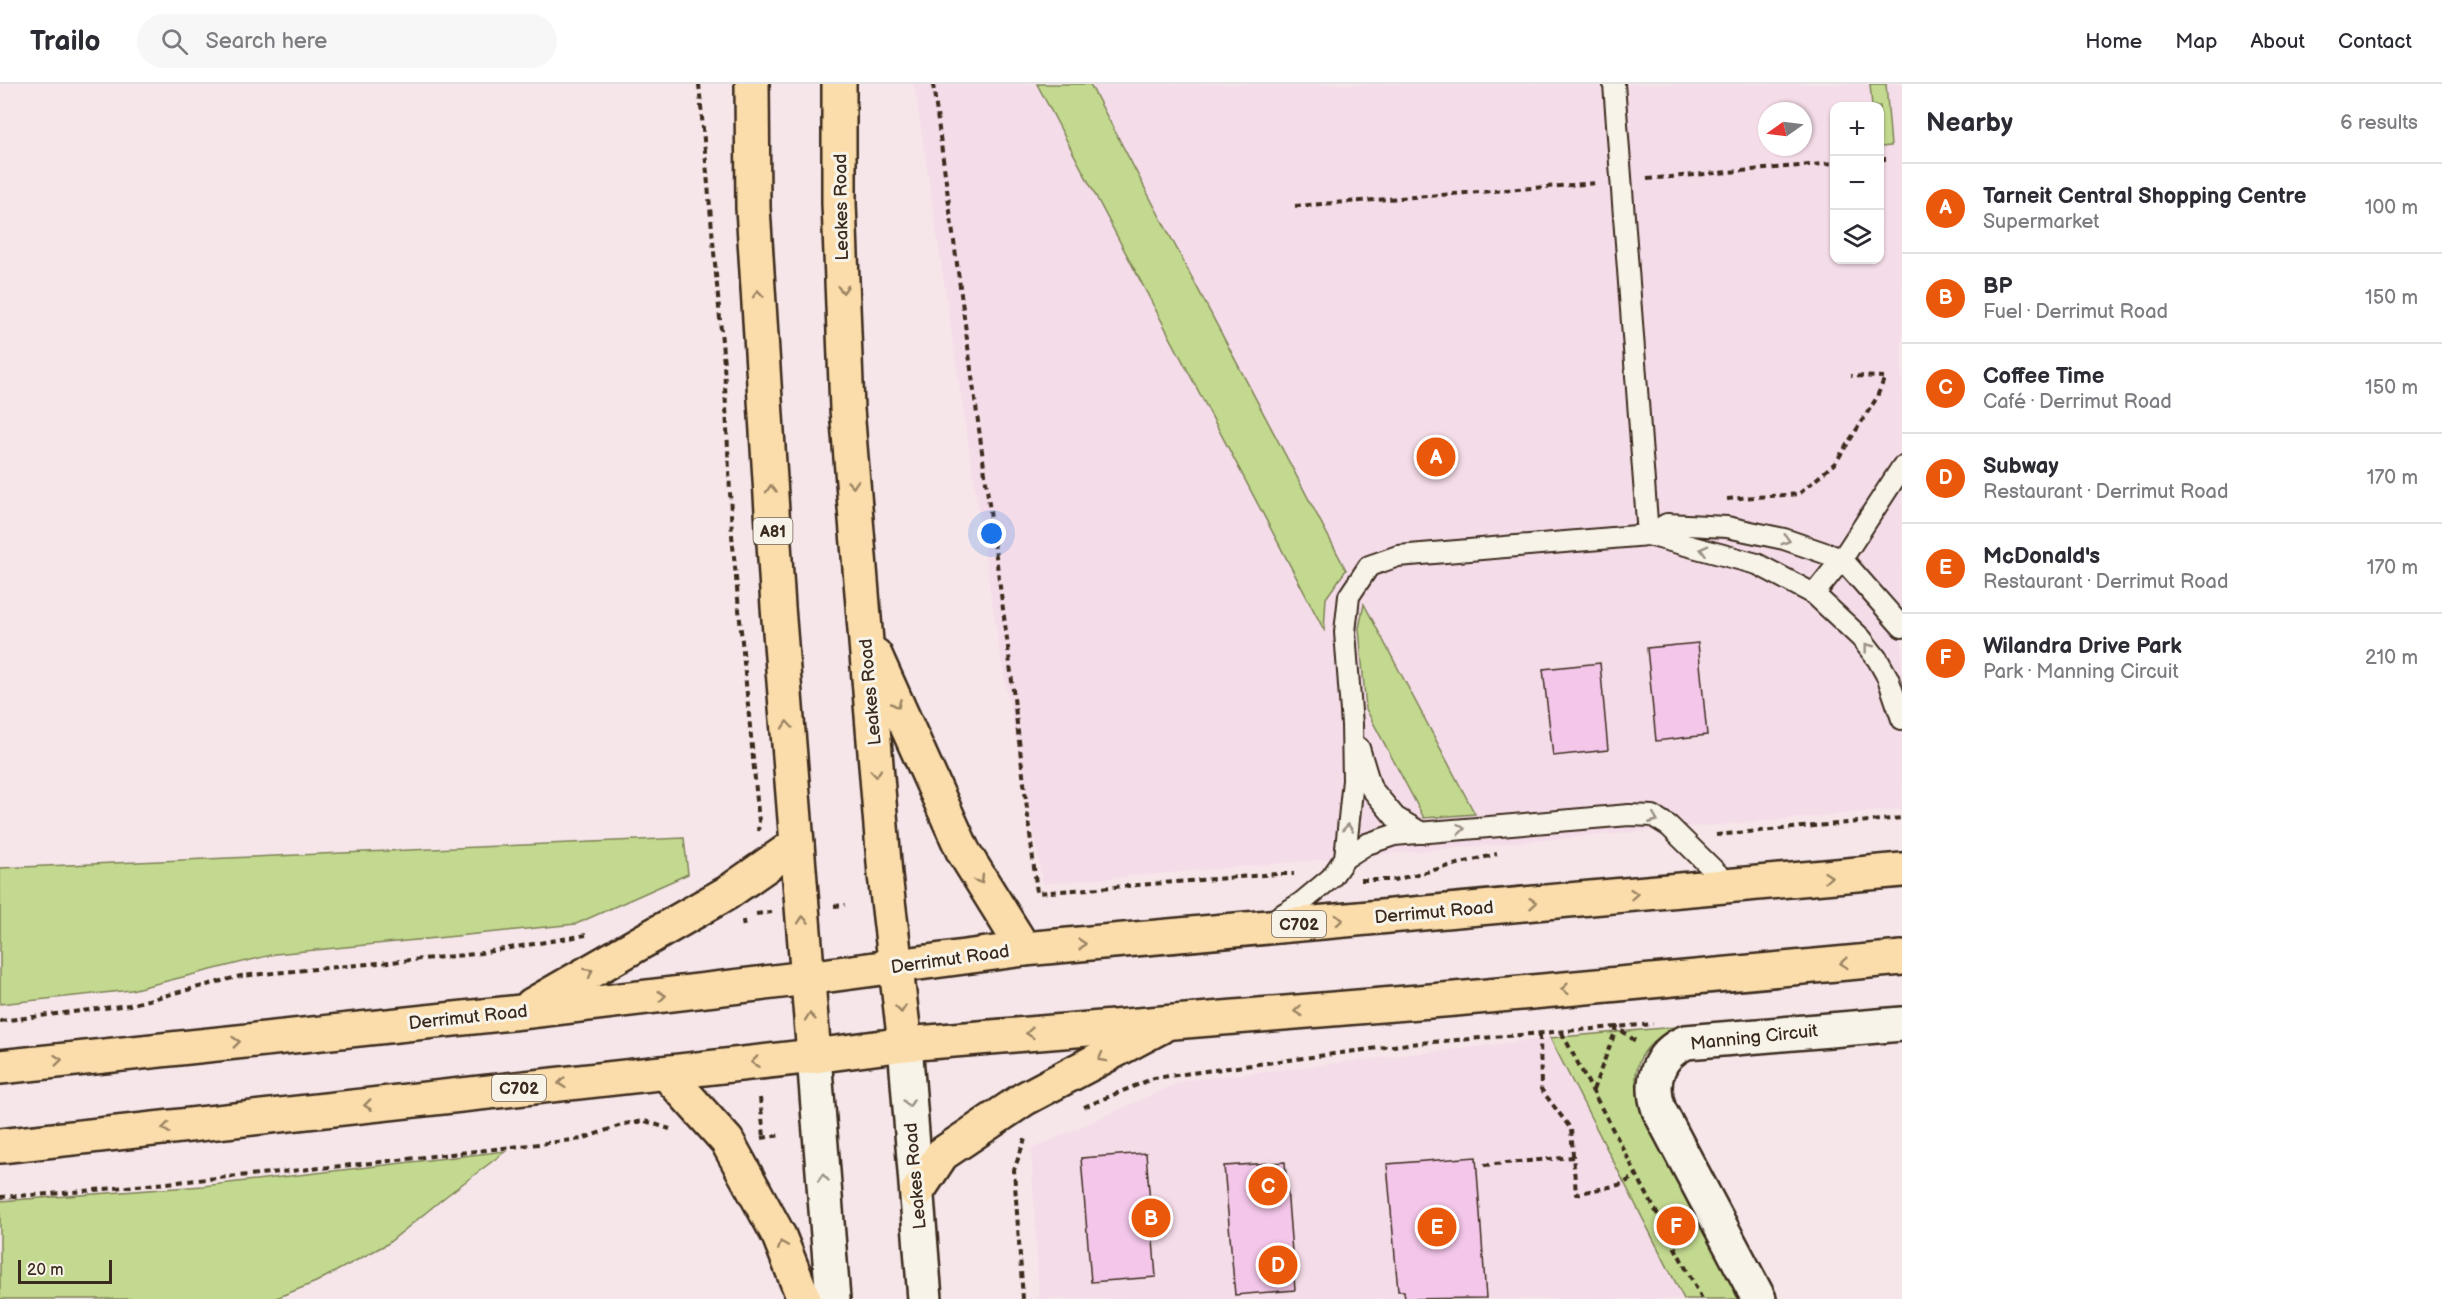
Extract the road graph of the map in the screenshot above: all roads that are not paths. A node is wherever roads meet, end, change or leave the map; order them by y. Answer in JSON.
{"nodes":[{"id":1,"x":752,"y":84,"type":"edge"},
{"id":2,"x":839,"y":84,"type":"edge"},
{"id":3,"x":1614,"y":84,"type":"edge"},
{"id":4,"x":1902,"y":467,"type":"edge"},
{"id":5,"x":1648,"y":535,"type":"junction"},
{"id":6,"x":1842,"y":559,"type":"junction"},
{"id":7,"x":1814,"y":594,"type":"junction"},
{"id":8,"x":1902,"y":627,"type":"edge"},
{"id":9,"x":864,"y":631,"type":"junction"},
{"id":10,"x":1902,"y":719,"type":"edge"},
{"id":11,"x":1352,"y":725,"type":"junction"},
{"id":12,"x":1422,"y":833,"type":"junction"},
{"id":13,"x":797,"y":844,"type":"junction"},
{"id":14,"x":1345,"y":858,"type":"junction"},
{"id":15,"x":1902,"y":870,"type":"edge"},
{"id":16,"x":1729,"y":885,"type":"junction"},
{"id":17,"x":1259,"y":928,"type":"junction"},
{"id":18,"x":1024,"y":949,"type":"junction"},
{"id":19,"x":1902,"y":958,"type":"edge"},
{"id":20,"x":897,"y":966,"type":"junction"},
{"id":21,"x":807,"y":978,"type":"junction"},
{"id":22,"x":520,"y":1012,"type":"junction"},
{"id":23,"x":1172,"y":1021,"type":"junction"},
{"id":24,"x":1902,"y":1024,"type":"edge"},
{"id":25,"x":905,"y":1044,"type":"junction"},
{"id":26,"x":814,"y":1056,"type":"junction"},
{"id":27,"x":0,"y":1066,"type":"edge"},
{"id":28,"x":666,"y":1073,"type":"junction"},
{"id":29,"x":0,"y":1146,"type":"edge"},
{"id":30,"x":917,"y":1192,"type":"junction"},
{"id":31,"x":804,"y":1299,"type":"edge"},
{"id":32,"x":833,"y":1299,"type":"edge"},
{"id":33,"x":925,"y":1299,"type":"edge"},
{"id":34,"x":1759,"y":1299,"type":"edge"}],
"edges":[{"from":13,"to":1,"type":"main road","number":"A81","one_way":true},
{"from":2,"to":9,"type":"main road","name":"Leakes Road","one_way":true},
{"from":3,"to":5,"type":"lane"},
{"from":4,"to":6,"type":"lane"},
{"from":5,"to":6,"type":"lane","one_way":true},
{"from":7,"to":5,"type":"lane","one_way":true},
{"from":5,"to":11,"type":"lane"},
{"from":6,"to":7,"type":"lane"},
{"from":6,"to":8,"type":"lane"},
{"from":10,"to":7,"type":"lane","one_way":true},
{"from":9,"to":18,"type":"main road","one_way":true},
{"from":9,"to":20,"type":"main road","name":"Leakes Road","one_way":true},
{"from":11,"to":12,"type":"lane"},
{"from":14,"to":11,"type":"lane","one_way":true},
{"from":12,"to":14,"type":"lane"},
{"from":12,"to":16,"type":"lane","one_way":true},
{"from":21,"to":13,"type":"main road","number":"A81","one_way":true},
{"from":22,"to":13,"type":"main road","one_way":true},
{"from":14,"to":17,"type":"lane"},
{"from":16,"to":15,"type":"main road","name":"Derrimut Road","number":"C702","one_way":true},
{"from":17,"to":16,"type":"main road","name":"Derrimut Road","number":"C702","one_way":true},
{"from":18,"to":17,"type":"main road","name":"Derrimut Road","number":"C702","one_way":true},
{"from":18,"to":20,"type":"main road","name":"Derrimut Road","number":"C702"},
{"from":19,"to":23,"type":"main road","number":"C702","one_way":true},
{"from":20,"to":21,"type":"main road","name":"Derrimut Road","number":"C702"},
{"from":20,"to":25,"type":"main road","name":"Leakes Road","one_way":true},
{"from":22,"to":21,"type":"main road","name":"Derrimut Road","number":"C702","one_way":true},
{"from":26,"to":21,"type":"main road","number":"A81","one_way":true},
{"from":27,"to":22,"type":"main road","name":"Derrimut Road","number":"C702","one_way":true},
{"from":23,"to":25,"type":"main road","number":"C702","one_way":true},
{"from":23,"to":30,"type":"main road","one_way":true},
{"from":24,"to":34,"type":"street","name":"Manning Circuit"},
{"from":25,"to":26,"type":"main road","number":"C702"},
{"from":25,"to":30,"type":"street","name":"Leakes Road","one_way":true},
{"from":26,"to":28,"type":"main road","number":"C702","one_way":true},
{"from":32,"to":26,"type":"street","one_way":true},
{"from":28,"to":29,"type":"main road","number":"C702","one_way":true},
{"from":31,"to":28,"type":"main road","one_way":true},
{"from":30,"to":33,"type":"street","name":"Leakes Road"}]}
